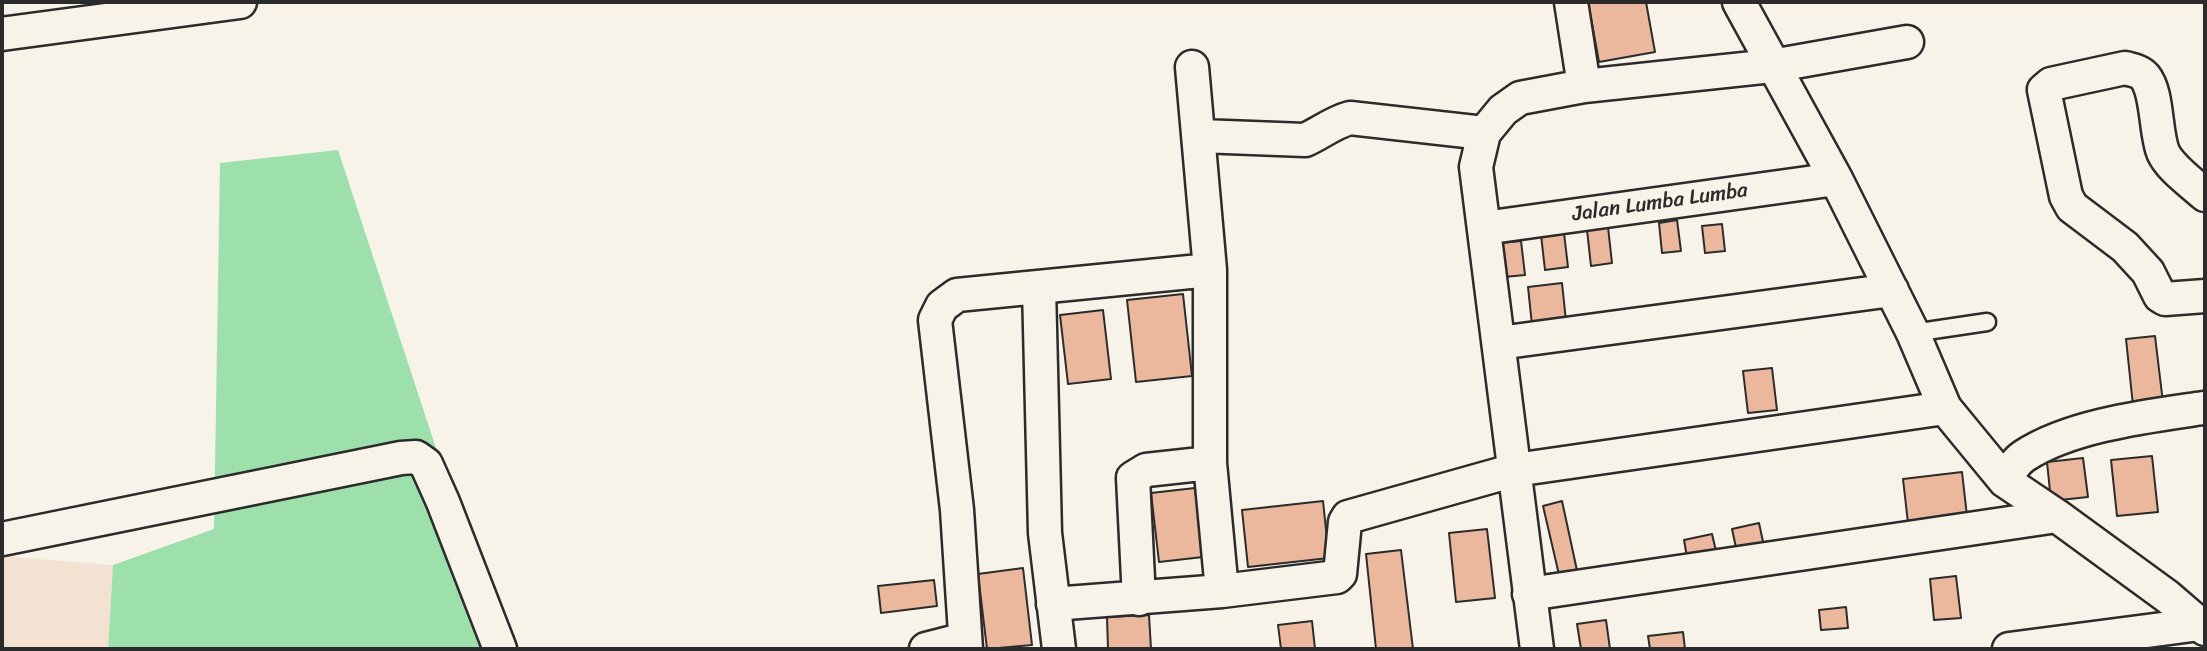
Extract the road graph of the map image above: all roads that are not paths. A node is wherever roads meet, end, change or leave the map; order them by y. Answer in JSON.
{"nodes":[{"id":1,"x":240,"y":2,"type":"edge"},
{"id":2,"x":1571,"y":2,"type":"edge"},
{"id":3,"x":1739,"y":2,"type":"edge"},
{"id":4,"x":2,"y":34,"type":"edge"},
{"id":5,"x":1907,"y":42,"type":"dead end"},
{"id":6,"x":1773,"y":65,"type":"junction"},
{"id":7,"x":1192,"y":67,"type":"dead end"},
{"id":8,"x":1584,"y":86,"type":"junction"},
{"id":9,"x":1484,"y":133,"type":"junction"},
{"id":10,"x":1200,"y":136,"type":"junction"},
{"id":11,"x":1836,"y":179,"type":"junction"},
{"id":12,"x":2205,"y":195,"type":"edge"},
{"id":13,"x":1484,"y":228,"type":"junction"},
{"id":14,"x":1210,"y":270,"type":"junction"},
{"id":15,"x":1039,"y":287,"type":"junction"},
{"id":16,"x":1892,"y":290,"type":"junction"},
{"id":17,"x":2205,"y":296,"type":"edge"},
{"id":18,"x":1987,"y":322,"type":"dead end"},
{"id":19,"x":1913,"y":333,"type":"junction"},
{"id":20,"x":1499,"y":342,"type":"junction"},
{"id":21,"x":1945,"y":408,"type":"junction"},
{"id":22,"x":2203,"y":408,"type":"dead end"},
{"id":23,"x":1210,"y":463,"type":"junction"},
{"id":24,"x":2013,"y":469,"type":"junction"},
{"id":25,"x":1516,"y":470,"type":"junction"},
{"id":26,"x":2057,"y":516,"type":"junction"},
{"id":27,"x":2,"y":539,"type":"edge"},
{"id":28,"x":1222,"y":591,"type":"junction"},
{"id":29,"x":1529,"y":594,"type":"junction"},
{"id":30,"x":1139,"y":598,"type":"junction"},
{"id":31,"x":1053,"y":604,"type":"junction"},
{"id":32,"x":2202,"y":626,"type":"edge"},
{"id":33,"x":965,"y":644,"type":"edge"},
{"id":34,"x":500,"y":649,"type":"edge"},
{"id":35,"x":926,"y":649,"type":"edge"},
{"id":36,"x":1059,"y":649,"type":"edge"},
{"id":37,"x":1537,"y":649,"type":"edge"},
{"id":38,"x":2009,"y":649,"type":"edge"}],
"edges":[{"from":1,"to":4,"type":"street"},
{"from":2,"to":8,"type":"street"},
{"from":3,"to":6,"type":"street"},
{"from":5,"to":6,"type":"street"},
{"from":6,"to":8,"type":"street"},
{"from":6,"to":11,"type":"street"},
{"from":7,"to":10,"type":"street"},
{"from":8,"to":9,"type":"street"},
{"from":9,"to":10,"type":"street"},
{"from":9,"to":13,"type":"street"},
{"from":10,"to":14,"type":"street"},
{"from":11,"to":13,"type":"street","name":"Jalan Lumba Lumba"},
{"from":11,"to":16,"type":"street"},
{"from":12,"to":17,"type":"street"},
{"from":13,"to":20,"type":"street"},
{"from":14,"to":15,"type":"street"},
{"from":14,"to":23,"type":"street"},
{"from":15,"to":31,"type":"street"},
{"from":15,"to":33,"type":"street"},
{"from":16,"to":19,"type":"street"},
{"from":16,"to":20,"type":"street"},
{"from":18,"to":19,"type":"lane"},
{"from":19,"to":21,"type":"street"},
{"from":20,"to":25,"type":"street"},
{"from":21,"to":24,"type":"street"},
{"from":21,"to":25,"type":"street"},
{"from":22,"to":24,"type":"street"},
{"from":23,"to":28,"type":"street"},
{"from":23,"to":30,"type":"street"},
{"from":24,"to":26,"type":"street"},
{"from":25,"to":28,"type":"street"},
{"from":25,"to":29,"type":"street"},
{"from":26,"to":29,"type":"street"},
{"from":26,"to":32,"type":"street"},
{"from":27,"to":34,"type":"street"},
{"from":28,"to":30,"type":"street"},
{"from":29,"to":37,"type":"street"},
{"from":30,"to":31,"type":"street"},
{"from":31,"to":36,"type":"street"},
{"from":32,"to":38,"type":"street"},
{"from":33,"to":35,"type":"street"}]}
